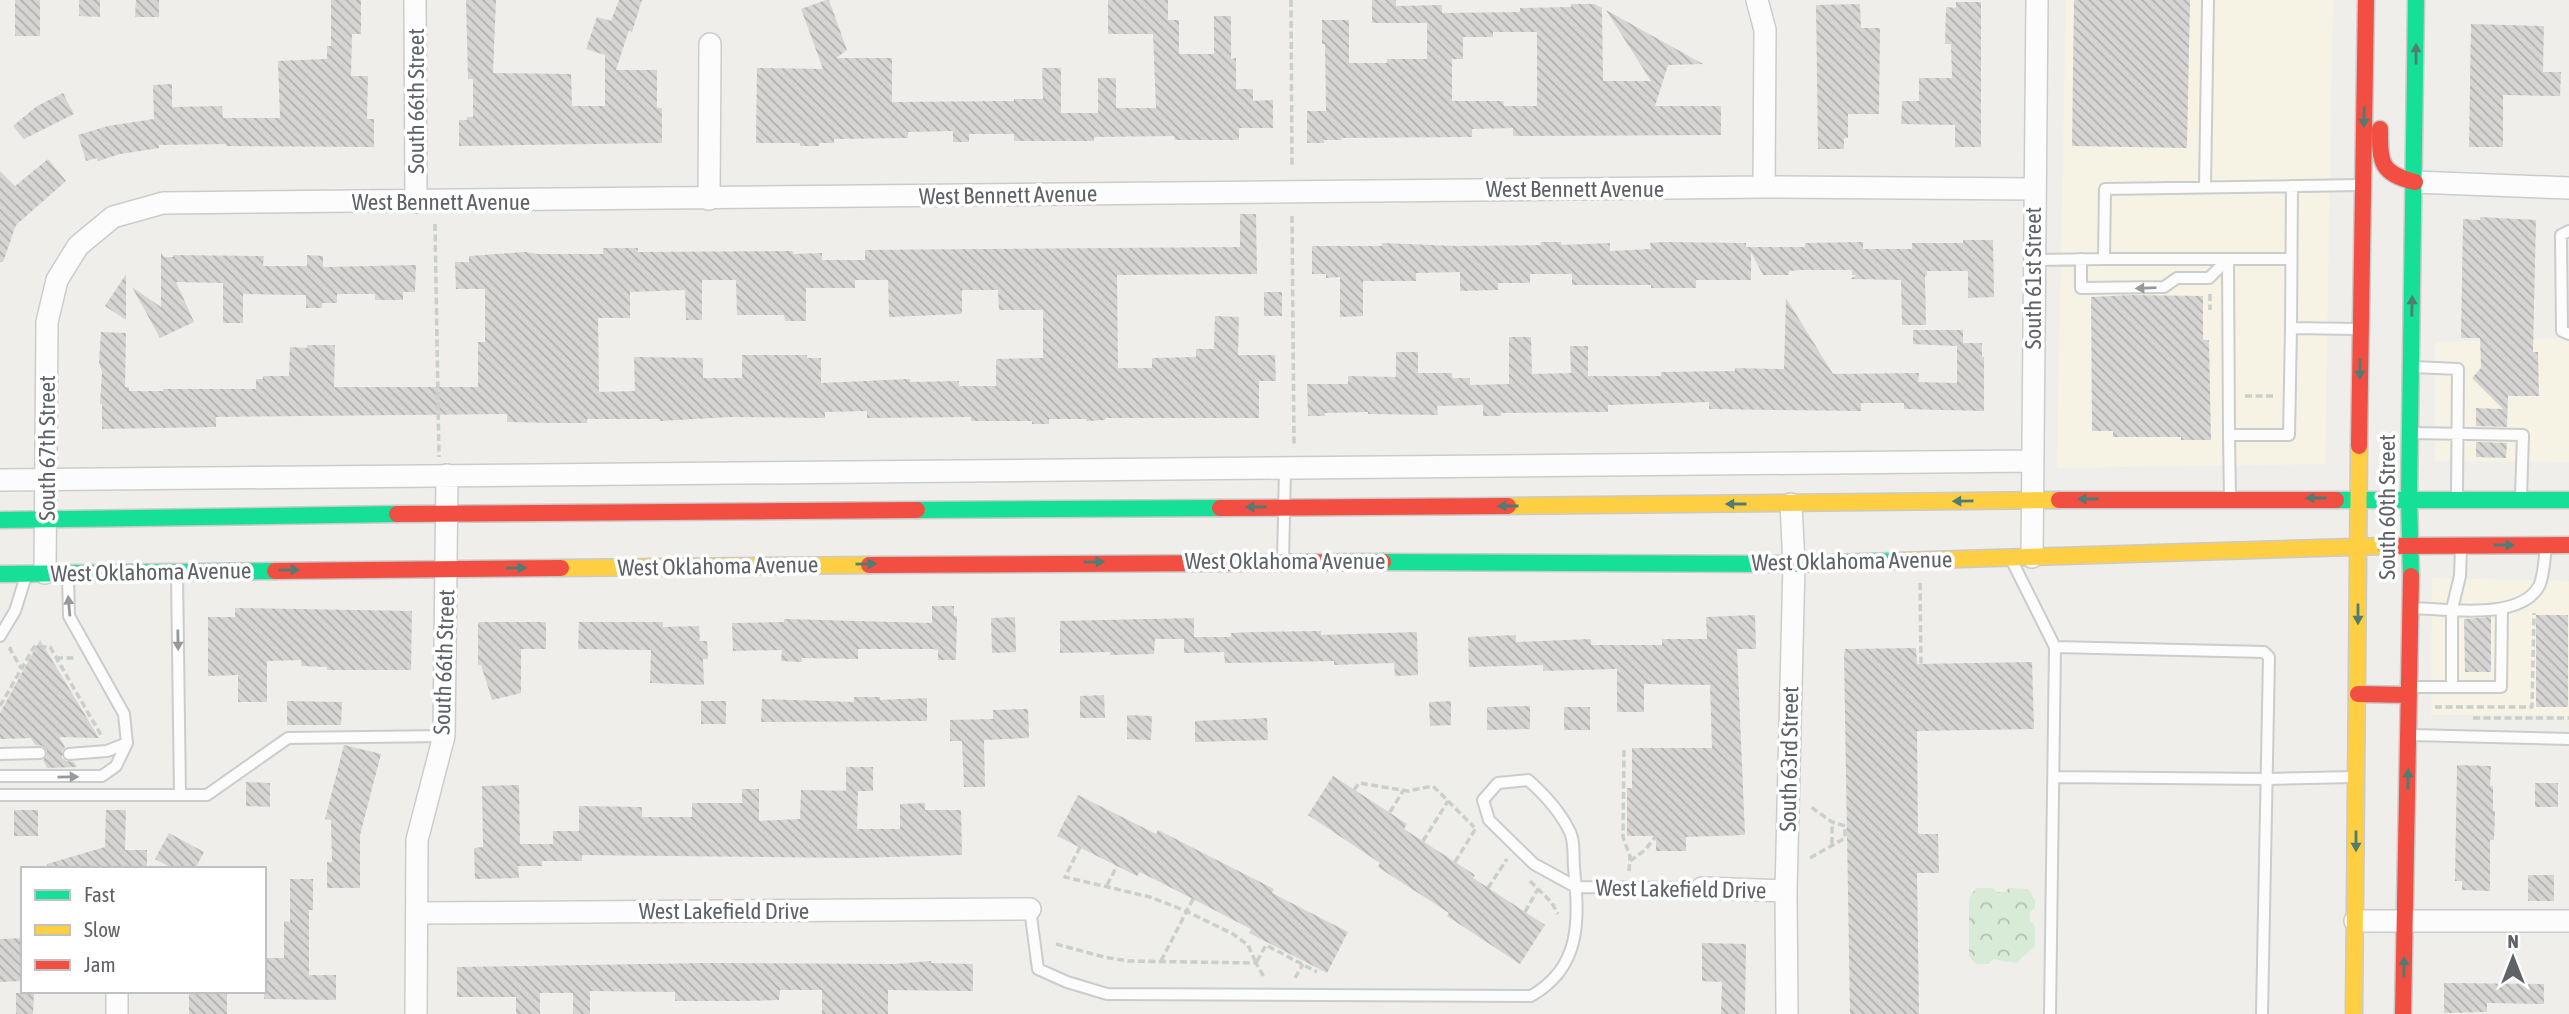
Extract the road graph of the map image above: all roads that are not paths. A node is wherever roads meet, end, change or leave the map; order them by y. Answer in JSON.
{"nodes":[{"id":1,"x":415,"y":0,"type":"edge"},
{"id":2,"x":1758,"y":0,"type":"edge"},
{"id":3,"x":2037,"y":0,"type":"edge"},
{"id":4,"x":2208,"y":0,"type":"edge"},
{"id":5,"x":2366,"y":0,"type":"edge"},
{"id":6,"x":2416,"y":0,"type":"edge"},
{"id":7,"x":2365,"y":25,"type":"junction"},
{"id":8,"x":710,"y":44,"type":"dead end"},
{"id":9,"x":2414,"y":182,"type":"junction"},
{"id":10,"x":2363,"y":184,"type":"junction"},
{"id":11,"x":2292,"y":186,"type":"junction"},
{"id":12,"x":1764,"y":187,"type":"junction"},
{"id":13,"x":2205,"y":187,"type":"junction"},
{"id":14,"x":2569,"y":188,"type":"edge"},
{"id":15,"x":2034,"y":189,"type":"junction"},
{"id":16,"x":709,"y":199,"type":"junction"},
{"id":17,"x":416,"y":202,"type":"junction"},
{"id":18,"x":2569,"y":231,"type":"edge"},
{"id":19,"x":2081,"y":259,"type":"junction"},
{"id":20,"x":2104,"y":259,"type":"junction"},
{"id":21,"x":2228,"y":259,"type":"junction"},
{"id":22,"x":2290,"y":259,"type":"junction"},
{"id":23,"x":2034,"y":260,"type":"junction"},
{"id":24,"x":47,"y":322,"type":"joint"},
{"id":25,"x":2291,"y":328,"type":"junction"},
{"id":26,"x":2360,"y":329,"type":"junction"},
{"id":27,"x":2569,"y":334,"type":"edge"},
{"id":28,"x":2411,"y":367,"type":"junction"},
{"id":29,"x":2410,"y":433,"type":"junction"},
{"id":30,"x":2458,"y":434,"type":"junction"},
{"id":31,"x":2229,"y":435,"type":"junction"},
{"id":32,"x":2032,"y":461,"type":"junction"},
{"id":33,"x":1285,"y":469,"type":"junction"},
{"id":34,"x":443,"y":475,"type":"junction"},
{"id":35,"x":0,"y":480,"type":"edge"},
{"id":36,"x":46,"y":480,"type":"junction"},
{"id":37,"x":2230,"y":498,"type":"junction"},
{"id":38,"x":2358,"y":498,"type":"junction"},
{"id":39,"x":2409,"y":499,"type":"junction"},
{"id":40,"x":2457,"y":499,"type":"junction"},
{"id":41,"x":2032,"y":500,"type":"junction"},
{"id":42,"x":2521,"y":500,"type":"junction"},
{"id":43,"x":2569,"y":500,"type":"edge"},
{"id":44,"x":1791,"y":504,"type":"junction"},
{"id":45,"x":1283,"y":507,"type":"junction"},
{"id":46,"x":447,"y":513,"type":"junction"},
{"id":47,"x":47,"y":519,"type":"junction"},
{"id":48,"x":0,"y":520,"type":"edge"},
{"id":49,"x":2411,"y":545,"type":"junction"},
{"id":50,"x":2461,"y":545,"type":"junction"},
{"id":51,"x":2546,"y":545,"type":"junction"},
{"id":52,"x":2569,"y":545,"type":"edge"},
{"id":53,"x":2358,"y":546,"type":"junction"},
{"id":54,"x":2010,"y":557,"type":"junction"},
{"id":55,"x":2032,"y":557,"type":"junction"},
{"id":56,"x":1283,"y":561,"type":"junction"},
{"id":57,"x":1794,"y":564,"type":"junction"},
{"id":58,"x":446,"y":568,"type":"junction"},
{"id":59,"x":177,"y":572,"type":"junction"},
{"id":60,"x":0,"y":573,"type":"edge"},
{"id":61,"x":36,"y":573,"type":"junction"},
{"id":62,"x":67,"y":573,"type":"junction"},
{"id":63,"x":2410,"y":608,"type":"junction"},
{"id":64,"x":2452,"y":609,"type":"junction"},
{"id":65,"x":2502,"y":609,"type":"junction"},
{"id":66,"x":0,"y":636,"type":"edge"},
{"id":67,"x":2055,"y":648,"type":"junction"},
{"id":68,"x":2452,"y":687,"type":"junction"},
{"id":69,"x":2409,"y":691,"type":"junction"},
{"id":70,"x":2358,"y":694,"type":"junction"},
{"id":71,"x":2409,"y":735,"type":"junction"},
{"id":72,"x":444,"y":736,"type":"junction"},
{"id":73,"x":2569,"y":739,"type":"edge"},
{"id":74,"x":127,"y":743,"type":"junction"},
{"id":75,"x":40,"y":753,"type":"dead end"},
{"id":76,"x":0,"y":754,"type":"edge"},
{"id":77,"x":69,"y":754,"type":"dead end"},
{"id":78,"x":0,"y":776,"type":"edge"},
{"id":79,"x":2054,"y":777,"type":"junction"},
{"id":80,"x":2356,"y":777,"type":"junction"},
{"id":81,"x":2267,"y":779,"type":"junction"},
{"id":82,"x":0,"y":795,"type":"edge"},
{"id":83,"x":180,"y":795,"type":"junction"},
{"id":84,"x":1576,"y":887,"type":"junction"},
{"id":85,"x":1702,"y":888,"type":"joint"},
{"id":86,"x":1786,"y":891,"type":"junction"},
{"id":87,"x":1030,"y":909,"type":"joint"},
{"id":88,"x":418,"y":914,"type":"junction"},
{"id":89,"x":2404,"y":920,"type":"junction"},
{"id":90,"x":2355,"y":921,"type":"junction"},
{"id":91,"x":2569,"y":921,"type":"edge"},
{"id":92,"x":117,"y":993,"type":"edge"},
{"id":93,"x":117,"y":1014,"type":"edge"},
{"id":94,"x":416,"y":1014,"type":"edge"},
{"id":95,"x":1787,"y":1014,"type":"edge"},
{"id":96,"x":2050,"y":1014,"type":"edge"},
{"id":97,"x":2262,"y":1014,"type":"edge"},
{"id":98,"x":2354,"y":1014,"type":"edge"},
{"id":99,"x":2403,"y":1014,"type":"edge"}],
"edges":[{"from":1,"to":17,"type":"street","name":"South 66th Street"},
{"from":2,"to":12,"type":"street"},
{"from":3,"to":15,"type":"street","name":"South 61st Street"},
{"from":4,"to":13,"type":"lane"},
{"from":5,"to":7,"type":"main road","name":"South 60th Street"},
{"from":9,"to":6,"type":"main road","name":"South 60th Street","one_way":true},
{"from":7,"to":9,"type":"main road"},
{"from":7,"to":10,"type":"main road","name":"South 60th Street","one_way":true},
{"from":8,"to":16,"type":"street"},
{"from":9,"to":14,"type":"street"},
{"from":28,"to":9,"type":"main road","name":"South 60th Street","one_way":true},
{"from":10,"to":11,"type":"lane"},
{"from":10,"to":26,"type":"main road","name":"South 60th Street"},
{"from":11,"to":13,"type":"lane"},
{"from":11,"to":22,"type":"lane"},
{"from":12,"to":15,"type":"street","name":"West Bennett Avenue"},
{"from":12,"to":16,"type":"street","name":"West Bennett Avenue"},
{"from":13,"to":20,"type":"lane"},
{"from":15,"to":23,"type":"street","name":"South 61st Street"},
{"from":16,"to":17,"type":"street","name":"West Bennett Avenue"},
{"from":17,"to":24,"type":"street","name":"West Bennett Avenue"},
{"from":18,"to":27,"type":"lane"},
{"from":19,"to":20,"type":"lane"},
{"from":21,"to":19,"type":"lane","one_way":true},
{"from":19,"to":23,"type":"lane"},
{"from":20,"to":21,"type":"lane"},
{"from":21,"to":22,"type":"lane"},
{"from":21,"to":31,"type":"lane"},
{"from":22,"to":25,"type":"lane"},
{"from":23,"to":32,"type":"street","name":"South 61st Street"},
{"from":24,"to":36,"type":"street","name":"South 67th Street"},
{"from":25,"to":26,"type":"lane"},
{"from":25,"to":31,"type":"lane"},
{"from":26,"to":38,"type":"main road","name":"South 60th Street","one_way":true},
{"from":28,"to":29,"type":"main road","name":"South 60th Street"},
{"from":28,"to":30,"type":"lane"},
{"from":29,"to":30,"type":"lane"},
{"from":29,"to":39,"type":"main road","name":"South 60th Street"},
{"from":30,"to":40,"type":"lane"},
{"from":30,"to":42,"type":"lane"},
{"from":31,"to":37,"type":"lane"},
{"from":32,"to":33,"type":"street"},
{"from":32,"to":41,"type":"street","name":"South 61st Street"},
{"from":33,"to":34,"type":"street"},
{"from":33,"to":45,"type":"lane"},
{"from":34,"to":36,"type":"street"},
{"from":34,"to":46,"type":"street","name":"South 66th Street"},
{"from":35,"to":36,"type":"street"},
{"from":36,"to":47,"type":"street","name":"South 67th Street"},
{"from":38,"to":37,"type":"main road","one_way":true},
{"from":37,"to":41,"type":"main road","one_way":true},
{"from":38,"to":39,"type":"main road"},
{"from":38,"to":53,"type":"main road","name":"South 60th Street"},
{"from":39,"to":40,"type":"main road"},
{"from":39,"to":49,"type":"main road","name":"South 60th Street"},
{"from":40,"to":42,"type":"main road"},
{"from":41,"to":44,"type":"main road","one_way":true},
{"from":41,"to":55,"type":"street","name":"South 61st Street"},
{"from":42,"to":43,"type":"main road"},
{"from":44,"to":45,"type":"main road","one_way":true},
{"from":44,"to":57,"type":"street","name":"South 63rd Street"},
{"from":45,"to":46,"type":"main road","one_way":true},
{"from":45,"to":56,"type":"lane"},
{"from":46,"to":47,"type":"main road"},
{"from":46,"to":58,"type":"street","name":"South 66th Street"},
{"from":47,"to":48,"type":"main road"},
{"from":47,"to":61,"type":"street","name":"South 67th Street"},
{"from":49,"to":50,"type":"main road","name":"West Oklahoma Avenue"},
{"from":49,"to":53,"type":"main road","name":"West Oklahoma Avenue"},
{"from":49,"to":63,"type":"main road","name":"South 60th Street"},
{"from":50,"to":51,"type":"main road","name":"West Oklahoma Avenue","one_way":true},
{"from":50,"to":64,"type":"lane"},
{"from":51,"to":52,"type":"main road","name":"West Oklahoma Avenue"},
{"from":51,"to":65,"type":"lane"},
{"from":53,"to":55,"type":"main road","name":"West Oklahoma Avenue"},
{"from":53,"to":70,"type":"main road","name":"South 60th Street","one_way":true},
{"from":54,"to":55,"type":"main road","name":"West Oklahoma Avenue"},
{"from":54,"to":57,"type":"main road","name":"West Oklahoma Avenue"},
{"from":54,"to":67,"type":"lane"},
{"from":56,"to":57,"type":"main road","name":"West Oklahoma Avenue"},
{"from":58,"to":56,"type":"main road","name":"West Oklahoma Avenue","one_way":true},
{"from":57,"to":86,"type":"street","name":"South 63rd Street"},
{"from":59,"to":58,"type":"main road","name":"West Oklahoma Avenue","one_way":true},
{"from":58,"to":72,"type":"street","name":"South 66th Street"},
{"from":59,"to":62,"type":"main road","name":"West Oklahoma Avenue"},
{"from":59,"to":83,"type":"lane","one_way":true},
{"from":60,"to":61,"type":"main road","name":"West Oklahoma Avenue"},
{"from":61,"to":62,"type":"main road","name":"West Oklahoma Avenue"},
{"from":61,"to":66,"type":"lane"},
{"from":74,"to":62,"type":"lane","one_way":true},
{"from":63,"to":64,"type":"lane"},
{"from":63,"to":69,"type":"main road","name":"South 60th Street"},
{"from":64,"to":65,"type":"lane"},
{"from":64,"to":68,"type":"lane"},
{"from":65,"to":68,"type":"lane"},
{"from":67,"to":79,"type":"lane"},
{"from":67,"to":81,"type":"lane"},
{"from":68,"to":69,"type":"lane"},
{"from":69,"to":70,"type":"main road"},
{"from":69,"to":71,"type":"main road","name":"South 60th Street"},
{"from":70,"to":80,"type":"main road","name":"South 60th Street"},
{"from":71,"to":73,"type":"lane"},
{"from":89,"to":71,"type":"main road","name":"South 60th Street","one_way":true},
{"from":72,"to":83,"type":"lane"},
{"from":72,"to":88,"type":"street","name":"South 66th Street"},
{"from":74,"to":77,"type":"lane"},
{"from":78,"to":74,"type":"lane","one_way":true},
{"from":75,"to":76,"type":"lane"},
{"from":79,"to":81,"type":"lane"},
{"from":79,"to":96,"type":"lane"},
{"from":80,"to":81,"type":"lane"},
{"from":80,"to":90,"type":"main road","name":"South 60th Street","one_way":true},
{"from":81,"to":97,"type":"lane"},
{"from":82,"to":83,"type":"lane"},
{"from":84,"to":84,"type":"lane"},
{"from":84,"to":85,"type":"lane","name":"West Lakefield Drive"},
{"from":84,"to":87,"type":"lane"},
{"from":85,"to":86,"type":"street","name":"West Lakefield Drive"},
{"from":86,"to":95,"type":"street","name":"South 63rd Street"},
{"from":87,"to":88,"type":"street","name":"West Lakefield Drive"},
{"from":88,"to":94,"type":"street","name":"South 66th Street"},
{"from":89,"to":90,"type":"street"},
{"from":89,"to":91,"type":"street"},
{"from":99,"to":89,"type":"main road","name":"South 60th Street","one_way":true},
{"from":90,"to":98,"type":"main road","name":"South 60th Street"},
{"from":92,"to":93,"type":"street"}]}
